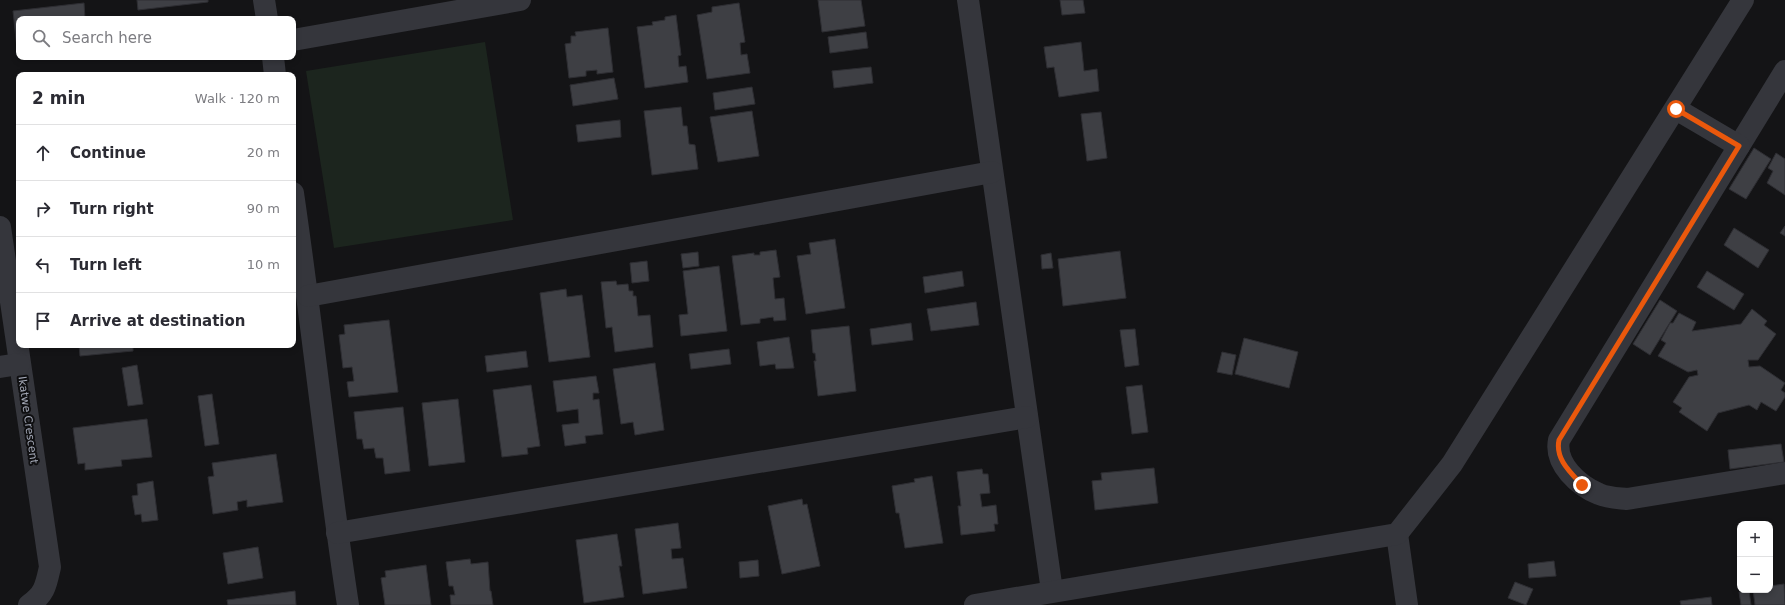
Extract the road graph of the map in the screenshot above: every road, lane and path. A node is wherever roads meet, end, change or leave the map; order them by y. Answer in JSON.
{"nodes":[{"id":1,"x":264,"y":0,"type":"edge"},
{"id":2,"x":520,"y":0,"type":"edge"},
{"id":3,"x":968,"y":0,"type":"edge"},
{"id":4,"x":1743,"y":0,"type":"edge"},
{"id":5,"x":267,"y":16,"type":"edge"},
{"id":6,"x":296,"y":39,"type":"edge"},
{"id":7,"x":273,"y":60,"type":"edge"},
{"id":8,"x":1785,"y":71,"type":"edge"},
{"id":9,"x":275,"y":72,"type":"edge"},
{"id":10,"x":1676,"y":109,"type":"junction"},
{"id":11,"x":1739,"y":146,"type":"junction"},
{"id":12,"x":992,"y":172,"type":"junction"},
{"id":13,"x":296,"y":214,"type":"edge"},
{"id":14,"x":0,"y":228,"type":"edge"},
{"id":15,"x":308,"y":296,"type":"junction"},
{"id":16,"x":10,"y":366,"type":"edge"},
{"id":17,"x":1027,"y":417,"type":"junction"},
{"id":18,"x":1785,"y":473,"type":"edge"},
{"id":19,"x":337,"y":533,"type":"junction"},
{"id":20,"x":1397,"y":534,"type":"junction"},
{"id":21,"x":1052,"y":591,"type":"junction"},
{"id":22,"x":29,"y":605,"type":"edge"},
{"id":23,"x":348,"y":605,"type":"edge"},
{"id":24,"x":975,"y":605,"type":"edge"},
{"id":25,"x":1407,"y":605,"type":"edge"}],
"edges":[{"from":1,"to":5,"type":"street"},
{"from":2,"to":6,"type":"street"},
{"from":3,"to":12,"type":"street"},
{"from":4,"to":10,"type":"street"},
{"from":7,"to":9,"type":"street"},
{"from":8,"to":11,"type":"street"},
{"from":10,"to":11,"type":"street"},
{"from":10,"to":20,"type":"street"},
{"from":11,"to":18,"type":"street"},
{"from":12,"to":15,"type":"street"},
{"from":12,"to":17,"type":"street"},
{"from":13,"to":15,"type":"street"},
{"from":14,"to":16,"type":"street","name":"Ikatwe Crescent"},
{"from":15,"to":19,"type":"street"},
{"from":16,"to":22,"type":"street","name":"Ikatwe Crescent"},
{"from":17,"to":19,"type":"street"},
{"from":17,"to":21,"type":"street"},
{"from":19,"to":23,"type":"street"},
{"from":20,"to":21,"type":"street"},
{"from":20,"to":25,"type":"street"},
{"from":21,"to":24,"type":"street"}]}
